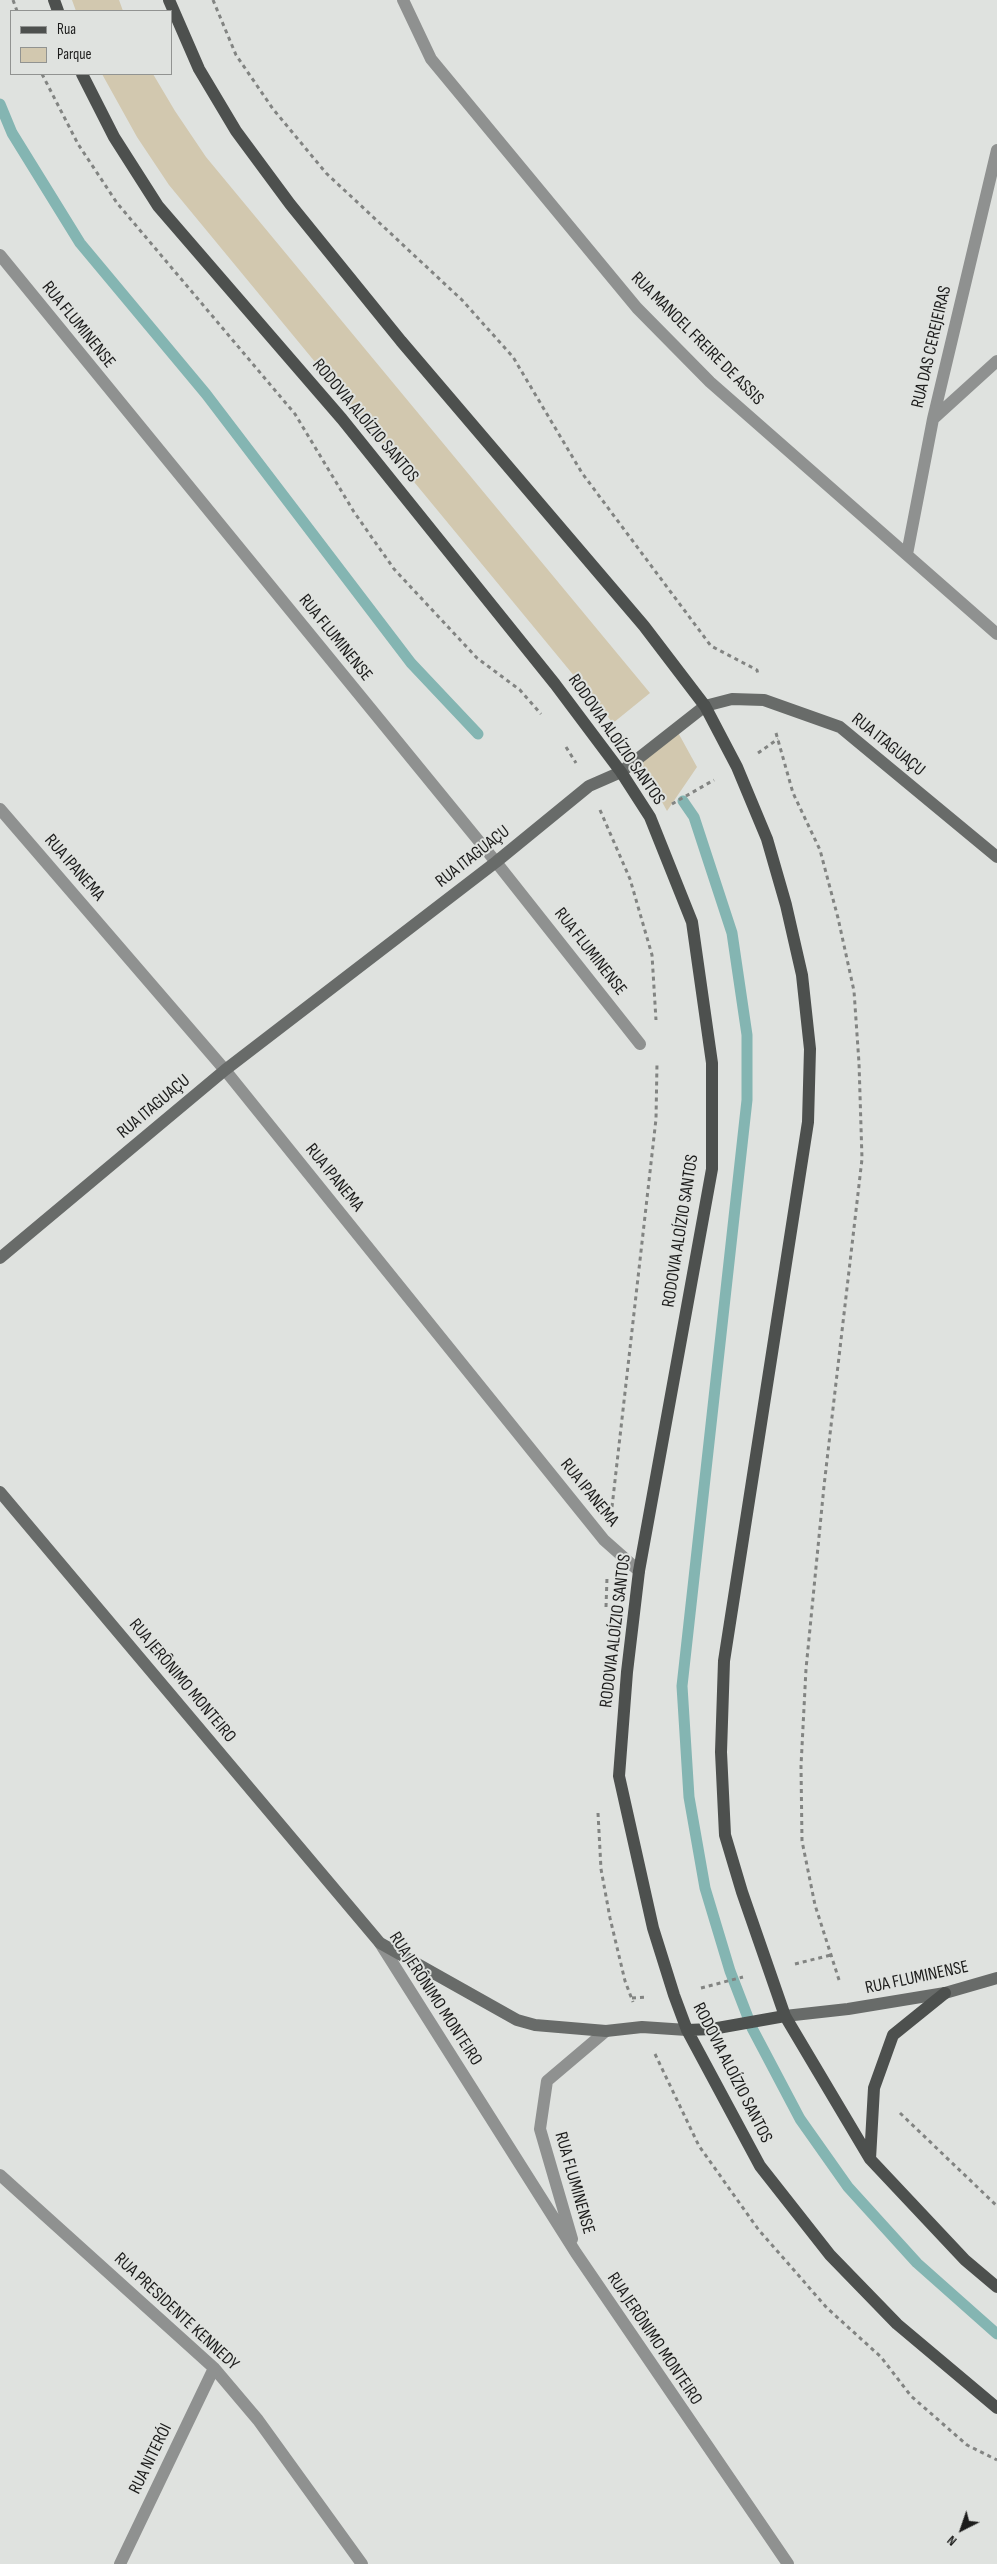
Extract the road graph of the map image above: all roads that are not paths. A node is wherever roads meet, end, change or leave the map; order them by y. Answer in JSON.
{"nodes":[{"id":1,"x":169,"y":0,"type":"edge"},
{"id":2,"x":403,"y":0,"type":"edge"},
{"id":3,"x":83,"y":75,"type":"edge"},
{"id":4,"x":997,"y":150,"type":"edge"},
{"id":5,"x":0,"y":255,"type":"edge"},
{"id":6,"x":997,"y":361,"type":"edge"},
{"id":7,"x":933,"y":419,"type":"junction"},
{"id":8,"x":907,"y":554,"type":"junction"},
{"id":9,"x":997,"y":634,"type":"edge"},
{"id":10,"x":705,"y":706,"type":"junction"},
{"id":11,"x":621,"y":772,"type":"junction"},
{"id":12,"x":0,"y":809,"type":"edge"},
{"id":13,"x":997,"y":857,"type":"edge"},
{"id":14,"x":496,"y":862,"type":"junction"},
{"id":15,"x":640,"y":1044,"type":"dead end"},
{"id":16,"x":225,"y":1070,"type":"junction"},
{"id":17,"x":0,"y":1258,"type":"edge"},
{"id":18,"x":0,"y":1492,"type":"edge"},
{"id":19,"x":639,"y":1571,"type":"junction"},
{"id":20,"x":380,"y":1943,"type":"junction"},
{"id":21,"x":997,"y":1978,"type":"edge"},
{"id":22,"x":945,"y":1993,"type":"junction"},
{"id":23,"x":785,"y":2016,"type":"junction"},
{"id":24,"x":687,"y":2030,"type":"junction"},
{"id":25,"x":606,"y":2031,"type":"junction"},
{"id":26,"x":870,"y":2159,"type":"junction"},
{"id":27,"x":0,"y":2175,"type":"edge"},
{"id":28,"x":576,"y":2253,"type":"junction"},
{"id":29,"x":997,"y":2287,"type":"edge"},
{"id":30,"x":214,"y":2368,"type":"junction"},
{"id":31,"x":997,"y":2408,"type":"edge"},
{"id":32,"x":120,"y":2564,"type":"edge"},
{"id":33,"x":362,"y":2564,"type":"edge"},
{"id":34,"x":788,"y":2564,"type":"edge"}],
"edges":[{"from":1,"to":10,"type":"main road"},
{"from":2,"to":8,"type":"street","name":"RUA MANOEL FREIRE DE ASSIS"},
{"from":3,"to":11,"type":"main road","name":"RODOVIA ALOÍZIO SANTOS"},
{"from":4,"to":7,"type":"street","name":"RUA DAS CEREJEIRAS"},
{"from":5,"to":14,"type":"street","name":"RUA FLUMINENSE"},
{"from":6,"to":7,"type":"street"},
{"from":7,"to":8,"type":"street","name":"RUA DAS CEREJEIRAS"},
{"from":8,"to":9,"type":"street","name":"RUA MANOEL FREIRE DE ASSIS"},
{"from":10,"to":11,"type":"street","name":"RUA ITAGUAÇU"},
{"from":10,"to":13,"type":"street","name":"RUA ITAGUAÇU"},
{"from":10,"to":23,"type":"main road"},
{"from":11,"to":14,"type":"street","name":"RUA ITAGUAÇU"},
{"from":11,"to":19,"type":"main road","name":"RODOVIA ALOÍZIO SANTOS"},
{"from":12,"to":16,"type":"street","name":"RUA IPANEMA"},
{"from":14,"to":15,"type":"street","name":"RUA FLUMINENSE"},
{"from":14,"to":16,"type":"street","name":"RUA ITAGUAÇU"},
{"from":16,"to":17,"type":"street","name":"RUA ITAGUAÇU"},
{"from":16,"to":19,"type":"street","name":"RUA IPANEMA"},
{"from":18,"to":20,"type":"street","name":"RUA JERÔNIMO MONTEIRO"},
{"from":19,"to":24,"type":"main road","name":"RODOVIA ALOÍZIO SANTOS"},
{"from":20,"to":25,"type":"street"},
{"from":20,"to":28,"type":"street","name":"RUA JERÔNIMO MONTEIRO"},
{"from":21,"to":22,"type":"street","name":"RUA FLUMINENSE"},
{"from":22,"to":23,"type":"street","name":"RUA FLUMINENSE"},
{"from":22,"to":26,"type":"main road"},
{"from":23,"to":24,"type":"main road"},
{"from":23,"to":26,"type":"main road"},
{"from":24,"to":25,"type":"street"},
{"from":24,"to":31,"type":"main road","name":"RODOVIA ALOÍZIO SANTOS"},
{"from":25,"to":28,"type":"street","name":"RUA FLUMINENSE"},
{"from":26,"to":29,"type":"main road"},
{"from":27,"to":30,"type":"street","name":"RUA PRESIDENTE KENNEDY"},
{"from":28,"to":34,"type":"street","name":"RUA JERÔNIMO MONTEIRO"},
{"from":30,"to":32,"type":"street","name":"RUA NITERÓI"},
{"from":30,"to":33,"type":"street","name":"RUA PRESIDENTE KENNEDY"}]}
